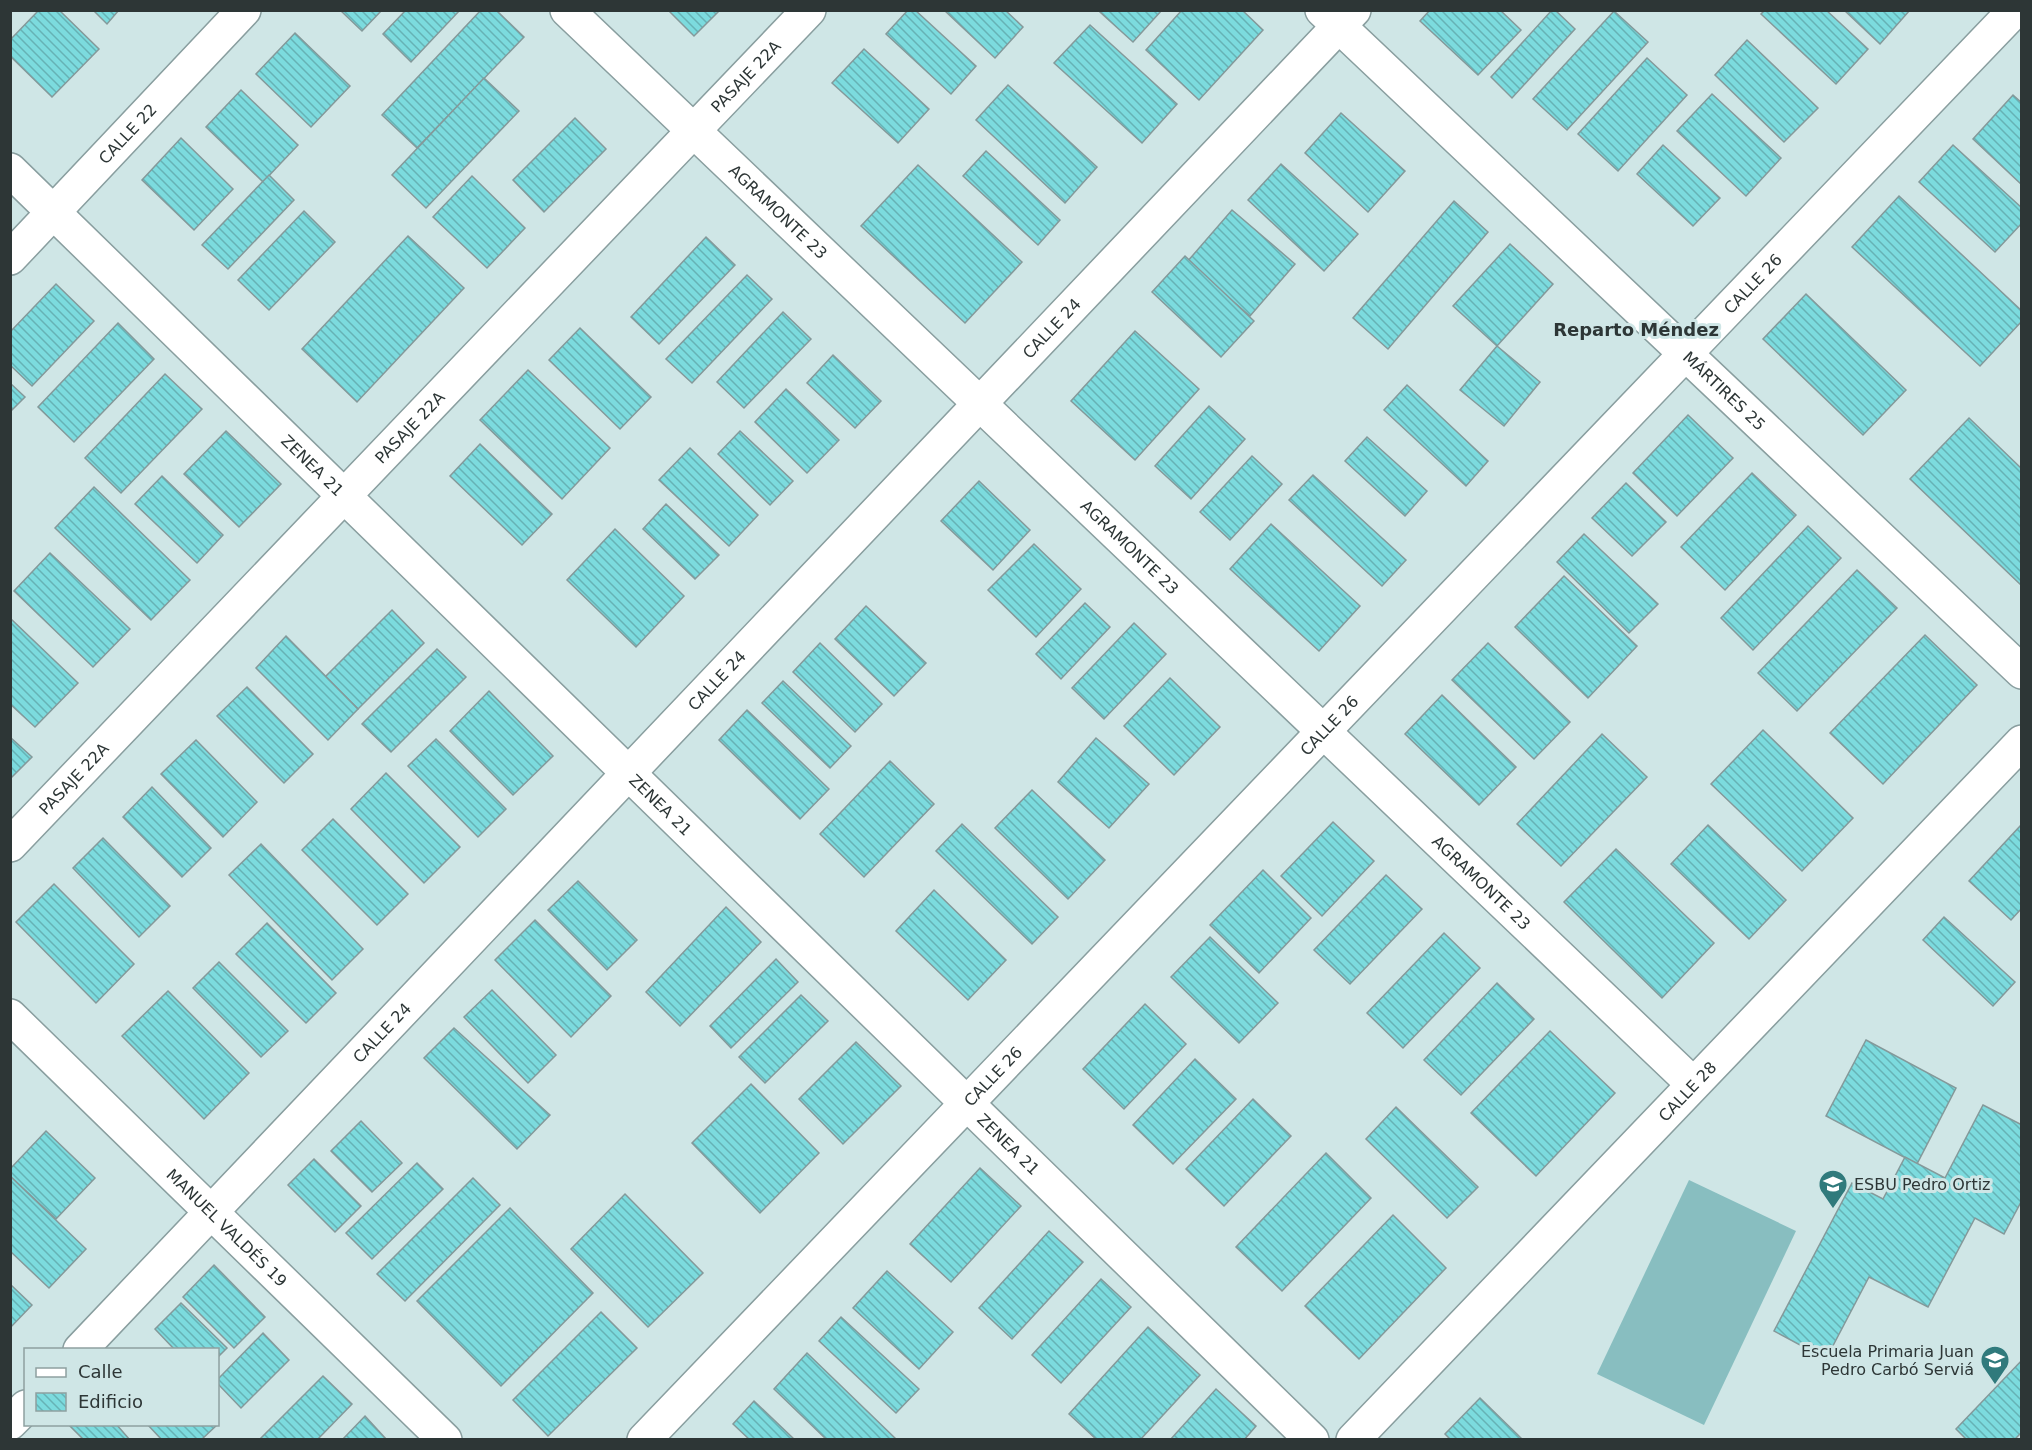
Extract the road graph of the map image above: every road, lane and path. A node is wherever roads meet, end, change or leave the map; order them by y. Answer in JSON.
{"nodes":[{"id":1,"x":244,"y":10,"type":"edge"},
{"id":2,"x":567,"y":10,"type":"edge"},
{"id":3,"x":809,"y":10,"type":"edge"},
{"id":4,"x":2015,"y":10,"type":"edge"},
{"id":5,"x":1338,"y":16,"type":"edge"},
{"id":6,"x":693,"y":131,"type":"junction"},
{"id":7,"x":10,"y":170,"type":"edge"},
{"id":8,"x":54,"y":212,"type":"junction"},
{"id":9,"x":10,"y":258,"type":"edge"},
{"id":10,"x":1685,"y":354,"type":"junction"},
{"id":11,"x":980,"y":404,"type":"junction"},
{"id":12,"x":344,"y":496,"type":"junction"},
{"id":13,"x":2022,"y":672,"type":"edge"},
{"id":14,"x":1324,"y":731,"type":"junction"},
{"id":15,"x":2022,"y":742,"type":"edge"},
{"id":16,"x":629,"y":773,"type":"junction"},
{"id":17,"x":10,"y":845,"type":"edge"},
{"id":18,"x":10,"y":1016,"type":"edge"},
{"id":19,"x":1694,"y":1084,"type":"junction"},
{"id":20,"x":967,"y":1103,"type":"junction"},
{"id":21,"x":211,"y":1212,"type":"junction"},
{"id":22,"x":82,"y":1348,"type":"edge"},
{"id":23,"x":24,"y":1409,"type":"edge"},
{"id":24,"x":10,"y":1423,"type":"edge"},
{"id":25,"x":445,"y":1440,"type":"edge"},
{"id":26,"x":644,"y":1440,"type":"edge"},
{"id":27,"x":1312,"y":1440,"type":"edge"},
{"id":28,"x":1353,"y":1440,"type":"edge"}],
"edges":[{"from":1,"to":8,"type":"street","name":"CALLE 22"},
{"from":2,"to":6,"type":"street","name":"AGRAMONTE 23"},
{"from":3,"to":6,"type":"street","name":"PASAJE 22A"},
{"from":4,"to":10,"type":"street","name":"CALLE 26"},
{"from":5,"to":10,"type":"street","name":"MÁRTIRES 25"},
{"from":5,"to":11,"type":"street","name":"CALLE 24"},
{"from":6,"to":11,"type":"street","name":"AGRAMONTE 23"},
{"from":6,"to":12,"type":"street","name":"PASAJE 22A"},
{"from":7,"to":8,"type":"street","name":"ZENEA 21"},
{"from":8,"to":9,"type":"street","name":"CALLE 22"},
{"from":8,"to":12,"type":"street","name":"ZENEA 21"},
{"from":10,"to":13,"type":"street","name":"MÁRTIRES 25"},
{"from":10,"to":14,"type":"street","name":"CALLE 26"},
{"from":11,"to":14,"type":"street","name":"AGRAMONTE 23"},
{"from":11,"to":16,"type":"street","name":"CALLE 24"},
{"from":12,"to":16,"type":"street","name":"ZENEA 21"},
{"from":12,"to":17,"type":"street","name":"PASAJE 22A"},
{"from":14,"to":19,"type":"street","name":"AGRAMONTE 23"},
{"from":14,"to":20,"type":"street","name":"CALLE 26"},
{"from":15,"to":19,"type":"street","name":"CALLE 28"},
{"from":16,"to":20,"type":"street","name":"ZENEA 21"},
{"from":16,"to":21,"type":"street","name":"CALLE 24"},
{"from":18,"to":21,"type":"street","name":"MANUEL VALDÉS 19"},
{"from":19,"to":28,"type":"street","name":"CALLE 28"},
{"from":20,"to":26,"type":"street","name":"CALLE 26"},
{"from":20,"to":27,"type":"street","name":"ZENEA 21"},
{"from":21,"to":22,"type":"street","name":"CALLE 24"},
{"from":21,"to":25,"type":"street","name":"MANUEL VALDÉS 19"},
{"from":23,"to":24,"type":"street"}]}
